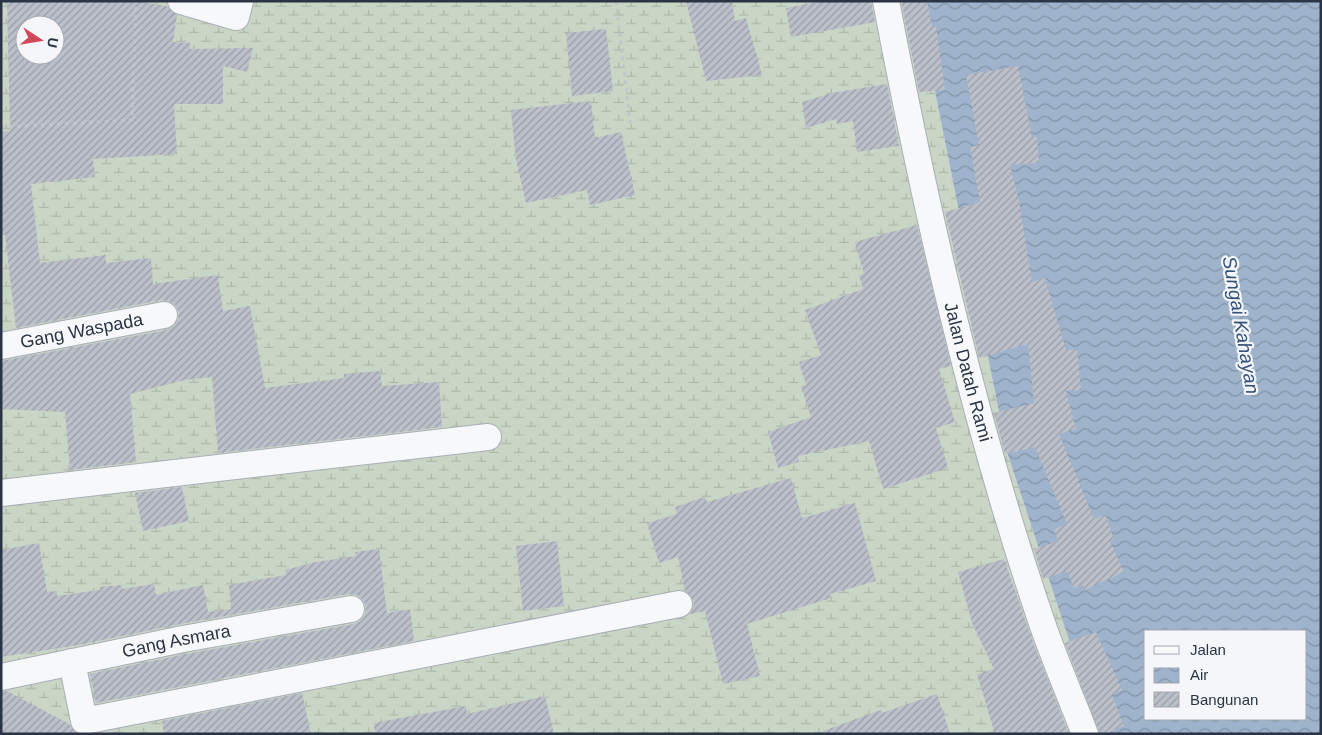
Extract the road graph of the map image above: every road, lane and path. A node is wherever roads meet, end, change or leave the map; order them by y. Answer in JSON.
{"nodes":[{"id":1,"x":136,"y":1,"type":"edge"},
{"id":2,"x":180,"y":1,"type":"edge"},
{"id":3,"x":240,"y":1,"type":"edge"},
{"id":4,"x":616,"y":1,"type":"edge"},
{"id":5,"x":886,"y":1,"type":"edge"},
{"id":6,"x":630,"y":123,"type":"dead end"},
{"id":7,"x":1,"y":127,"type":"edge"},
{"id":8,"x":164,"y":315,"type":"dead end"},
{"id":9,"x":1,"y":346,"type":"edge"},
{"id":10,"x":488,"y":437,"type":"dead end"},
{"id":11,"x":1,"y":493,"type":"edge"},
{"id":12,"x":680,"y":604,"type":"dead end"},
{"id":13,"x":351,"y":609,"type":"dead end"},
{"id":14,"x":72,"y":662,"type":"junction"},
{"id":15,"x":1,"y":677,"type":"edge"},
{"id":16,"x":1085,"y":734,"type":"edge"}],
"edges":[{"from":1,"to":7,"type":"path"},
{"from":2,"to":3,"type":"lane"},
{"from":4,"to":6,"type":"path"},
{"from":5,"to":16,"type":"lane","name":"Jalan Datah Rami"},
{"from":8,"to":9,"type":"lane","name":"Gang Waspada"},
{"from":10,"to":11,"type":"lane"},
{"from":12,"to":14,"type":"lane"},
{"from":13,"to":14,"type":"lane","name":"Gang Asmara"},
{"from":14,"to":15,"type":"lane","name":"Gang Asmara"}]}
